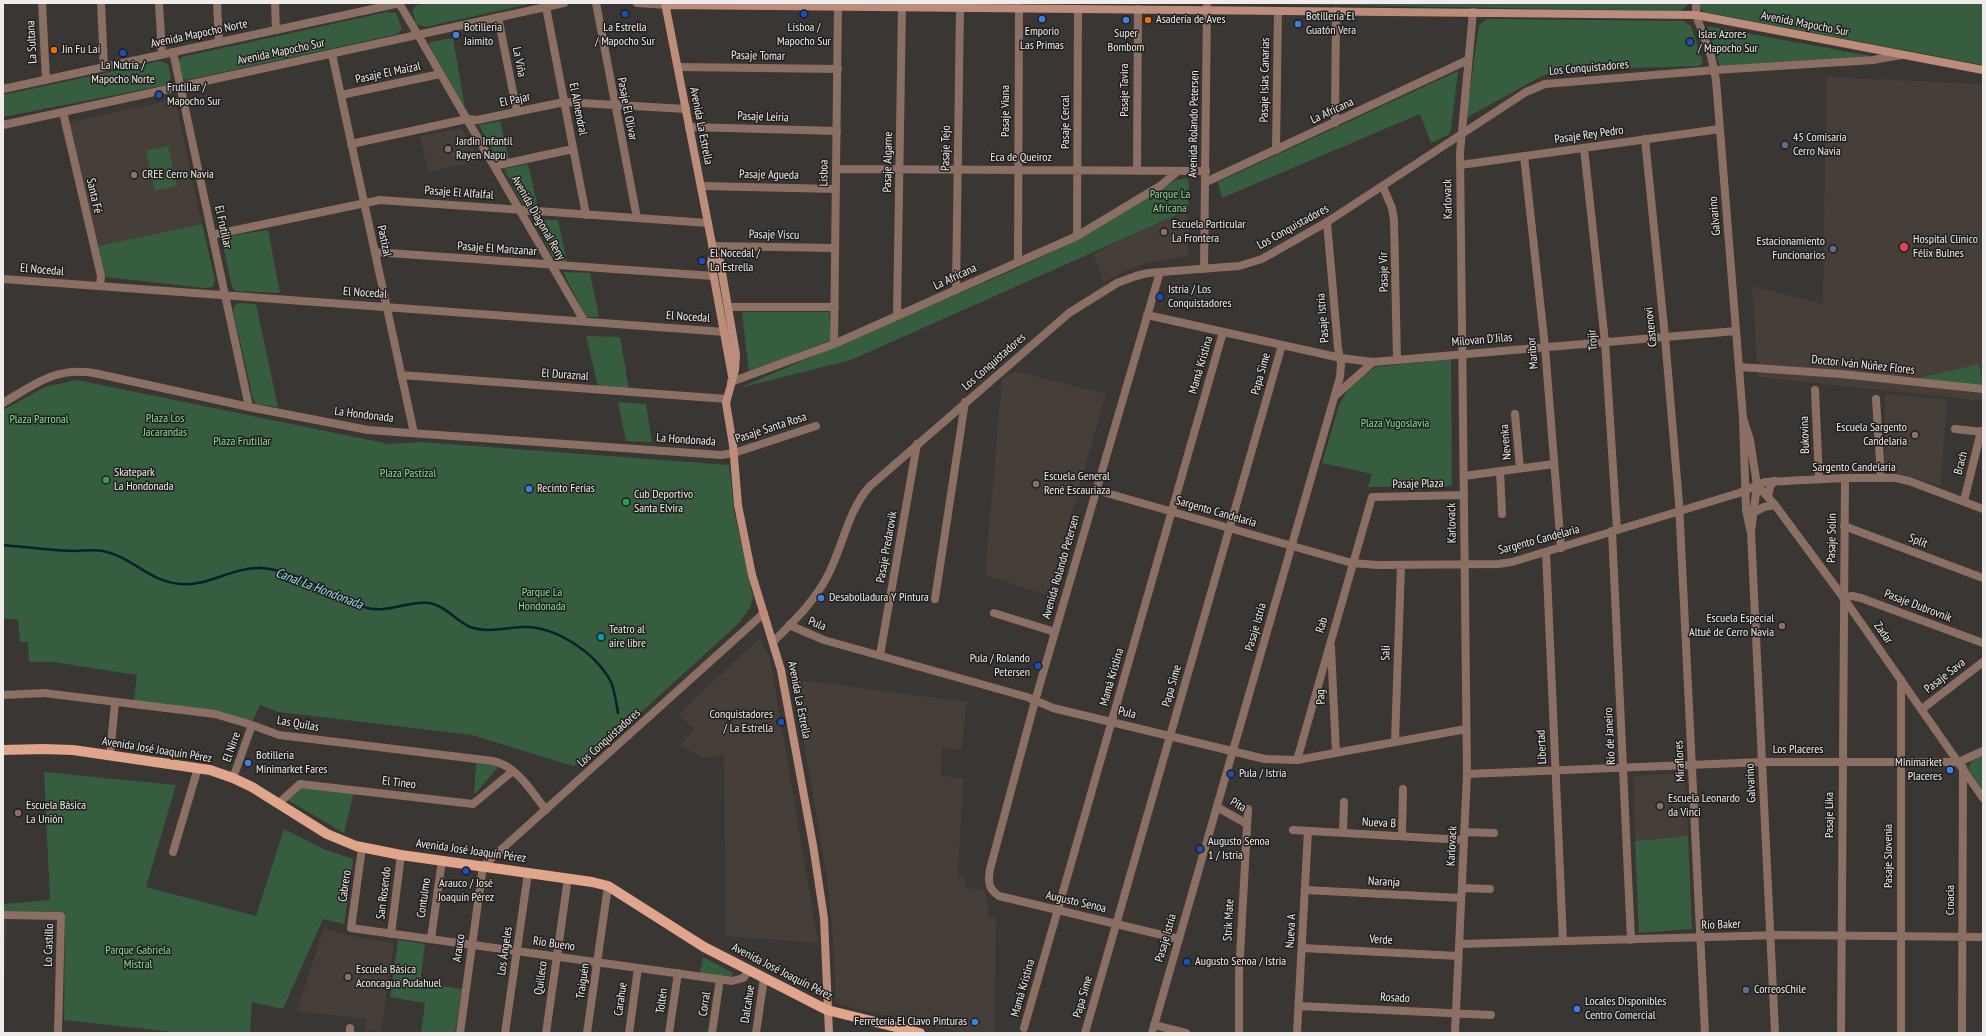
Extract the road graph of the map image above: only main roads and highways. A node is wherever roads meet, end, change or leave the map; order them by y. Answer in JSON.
{"nodes":[{"id":1,"x":666,"y":4,"type":"edge"},
{"id":2,"x":838,"y":5,"type":"edge"},
{"id":3,"x":1207,"y":6,"type":"edge"},
{"id":4,"x":1983,"y":70,"type":"edge"},
{"id":5,"x":713,"y":250,"type":"junction"},
{"id":6,"x":732,"y":379,"type":"junction"},
{"id":7,"x":3,"y":750,"type":"edge"},
{"id":8,"x":827,"y":1010,"type":"junction"},
{"id":9,"x":829,"y":1033,"type":"edge"},
{"id":10,"x":920,"y":1033,"type":"edge"}],
"edges":[{"from":1,"to":2,"type":"main road","name":"Avenida Mapocho Sur"},
{"from":1,"to":5,"type":"main road","name":"Avenida La Estrella"},
{"from":2,"to":3,"type":"main road","name":"Avenida Mapocho Sur"},
{"from":3,"to":4,"type":"main road","name":"Avenida Mapocho Sur"},
{"from":5,"to":6,"type":"main road","name":"Avenida La Estrella"},
{"from":5,"to":6,"type":"main road","name":"Avenida La Estrella"},
{"from":6,"to":8,"type":"main road","name":"Avenida La Estrella"},
{"from":7,"to":8,"type":"main road","name":"Avenida José Joaquín Pérez"},
{"from":8,"to":9,"type":"main road","name":"Avenida La Estrella"},
{"from":8,"to":10,"type":"main road","name":"Avenida José Joaquín Pérez"}]}
